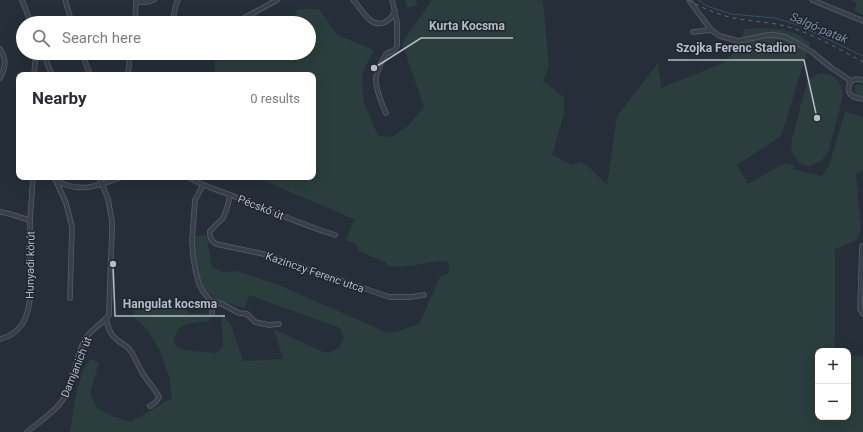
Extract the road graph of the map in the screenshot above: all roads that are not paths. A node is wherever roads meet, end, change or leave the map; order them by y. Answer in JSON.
{"nodes":[{"id":1,"x":22,"y":0,"type":"edge"},
{"id":2,"x":65,"y":0,"type":"edge"},
{"id":3,"x":154,"y":0,"type":"edge"},
{"id":4,"x":178,"y":0,"type":"edge"},
{"id":5,"x":278,"y":0,"type":"edge"},
{"id":6,"x":353,"y":0,"type":"edge"},
{"id":7,"x":392,"y":0,"type":"edge"},
{"id":8,"x":689,"y":0,"type":"edge"},
{"id":9,"x":812,"y":0,"type":"edge"},
{"id":10,"x":136,"y":1,"type":"edge"},
{"id":11,"x":822,"y":2,"type":"edge"},
{"id":12,"x":395,"y":10,"type":"junction"},
{"id":13,"x":28,"y":16,"type":"edge"},
{"id":14,"x":70,"y":16,"type":"edge"},
{"id":15,"x":135,"y":16,"type":"edge"},
{"id":16,"x":173,"y":16,"type":"edge"},
{"id":17,"x":248,"y":16,"type":"edge"},
{"id":18,"x":387,"y":21,"type":"junction"},
{"id":19,"x":863,"y":21,"type":"edge"},
{"id":20,"x":397,"y":22,"type":"junction"},
{"id":21,"x":711,"y":30,"type":"junction"},
{"id":22,"x":693,"y":32,"type":"dead end"},
{"id":23,"x":0,"y":49,"type":"edge"},
{"id":24,"x":35,"y":60,"type":"edge"},
{"id":25,"x":46,"y":60,"type":"edge"},
{"id":26,"x":85,"y":60,"type":"edge"},
{"id":27,"x":129,"y":60,"type":"edge"},
{"id":28,"x":34,"y":72,"type":"edge"},
{"id":29,"x":51,"y":72,"type":"edge"},
{"id":30,"x":89,"y":72,"type":"edge"},
{"id":31,"x":128,"y":72,"type":"edge"},
{"id":32,"x":0,"y":78,"type":"edge"},
{"id":33,"x":863,"y":80,"type":"edge"},
{"id":34,"x":851,"y":81,"type":"junction"},
{"id":35,"x":863,"y":99,"type":"edge"},
{"id":36,"x":386,"y":113,"type":"dead end"},
{"id":37,"x":33,"y":180,"type":"edge"},
{"id":38,"x":101,"y":180,"type":"edge"},
{"id":39,"x":113,"y":180,"type":"edge"},
{"id":40,"x":194,"y":180,"type":"edge"},
{"id":41,"x":56,"y":181,"type":"joint"},
{"id":42,"x":102,"y":184,"type":"junction"},
{"id":43,"x":203,"y":185,"type":"junction"},
{"id":44,"x":230,"y":194,"type":"junction"},
{"id":45,"x":0,"y":212,"type":"edge"},
{"id":46,"x":30,"y":220,"type":"junction"},
{"id":47,"x":335,"y":235,"type":"dead end"},
{"id":48,"x":862,"y":246,"type":"edge"},
{"id":49,"x":424,"y":295,"type":"dead end"},
{"id":50,"x":70,"y":298,"type":"dead end"},
{"id":51,"x":213,"y":302,"type":"junction"},
{"id":52,"x":212,"y":314,"type":"dead end"},
{"id":53,"x":863,"y":314,"type":"edge"},
{"id":54,"x":106,"y":319,"type":"junction"},
{"id":55,"x":279,"y":324,"type":"dead end"},
{"id":56,"x":0,"y":340,"type":"edge"},
{"id":57,"x":150,"y":406,"type":"dead end"},
{"id":58,"x":27,"y":432,"type":"edge"}],
"edges":[{"from":1,"to":13,"type":"street"},
{"from":2,"to":14,"type":"street"},
{"from":3,"to":10,"type":"street"},
{"from":4,"to":16,"type":"street"},
{"from":5,"to":17,"type":"street"},
{"from":6,"to":18,"type":"street"},
{"from":7,"to":12,"type":"street"},
{"from":8,"to":21,"type":"street"},
{"from":9,"to":11,"type":"street"},
{"from":10,"to":15,"type":"street"},
{"from":11,"to":19,"type":"street"},
{"from":12,"to":18,"type":"street"},
{"from":12,"to":20,"type":"street"},
{"from":18,"to":20,"type":"street"},
{"from":20,"to":36,"type":"street"},
{"from":21,"to":22,"type":"street"},
{"from":21,"to":34,"type":"street"},
{"from":23,"to":32,"type":"street"},
{"from":24,"to":28,"type":"street"},
{"from":25,"to":29,"type":"street"},
{"from":26,"to":30,"type":"street"},
{"from":27,"to":31,"type":"street"},
{"from":33,"to":34,"type":"street"},
{"from":34,"to":35,"type":"street"},
{"from":37,"to":46,"type":"street","name":"Hunyadi körút"},
{"from":38,"to":42,"type":"street"},
{"from":39,"to":42,"type":"street"},
{"from":40,"to":43,"type":"street","name":"Pécskő út"},
{"from":41,"to":42,"type":"street"},
{"from":41,"to":50,"type":"street"},
{"from":42,"to":54,"type":"street"},
{"from":43,"to":44,"type":"street","name":"Pécskő út"},
{"from":43,"to":51,"type":"street"},
{"from":44,"to":47,"type":"street","name":"Pécskő út"},
{"from":44,"to":49,"type":"street","name":"Kazinczy Ferenc utca"},
{"from":45,"to":46,"type":"street"},
{"from":46,"to":56,"type":"street","name":"Hunyadi körút"},
{"from":48,"to":53,"type":"street"},
{"from":51,"to":52,"type":"street"},
{"from":51,"to":55,"type":"street"},
{"from":54,"to":57,"type":"street"},
{"from":54,"to":58,"type":"street","name":"Damjanich út"}]}
